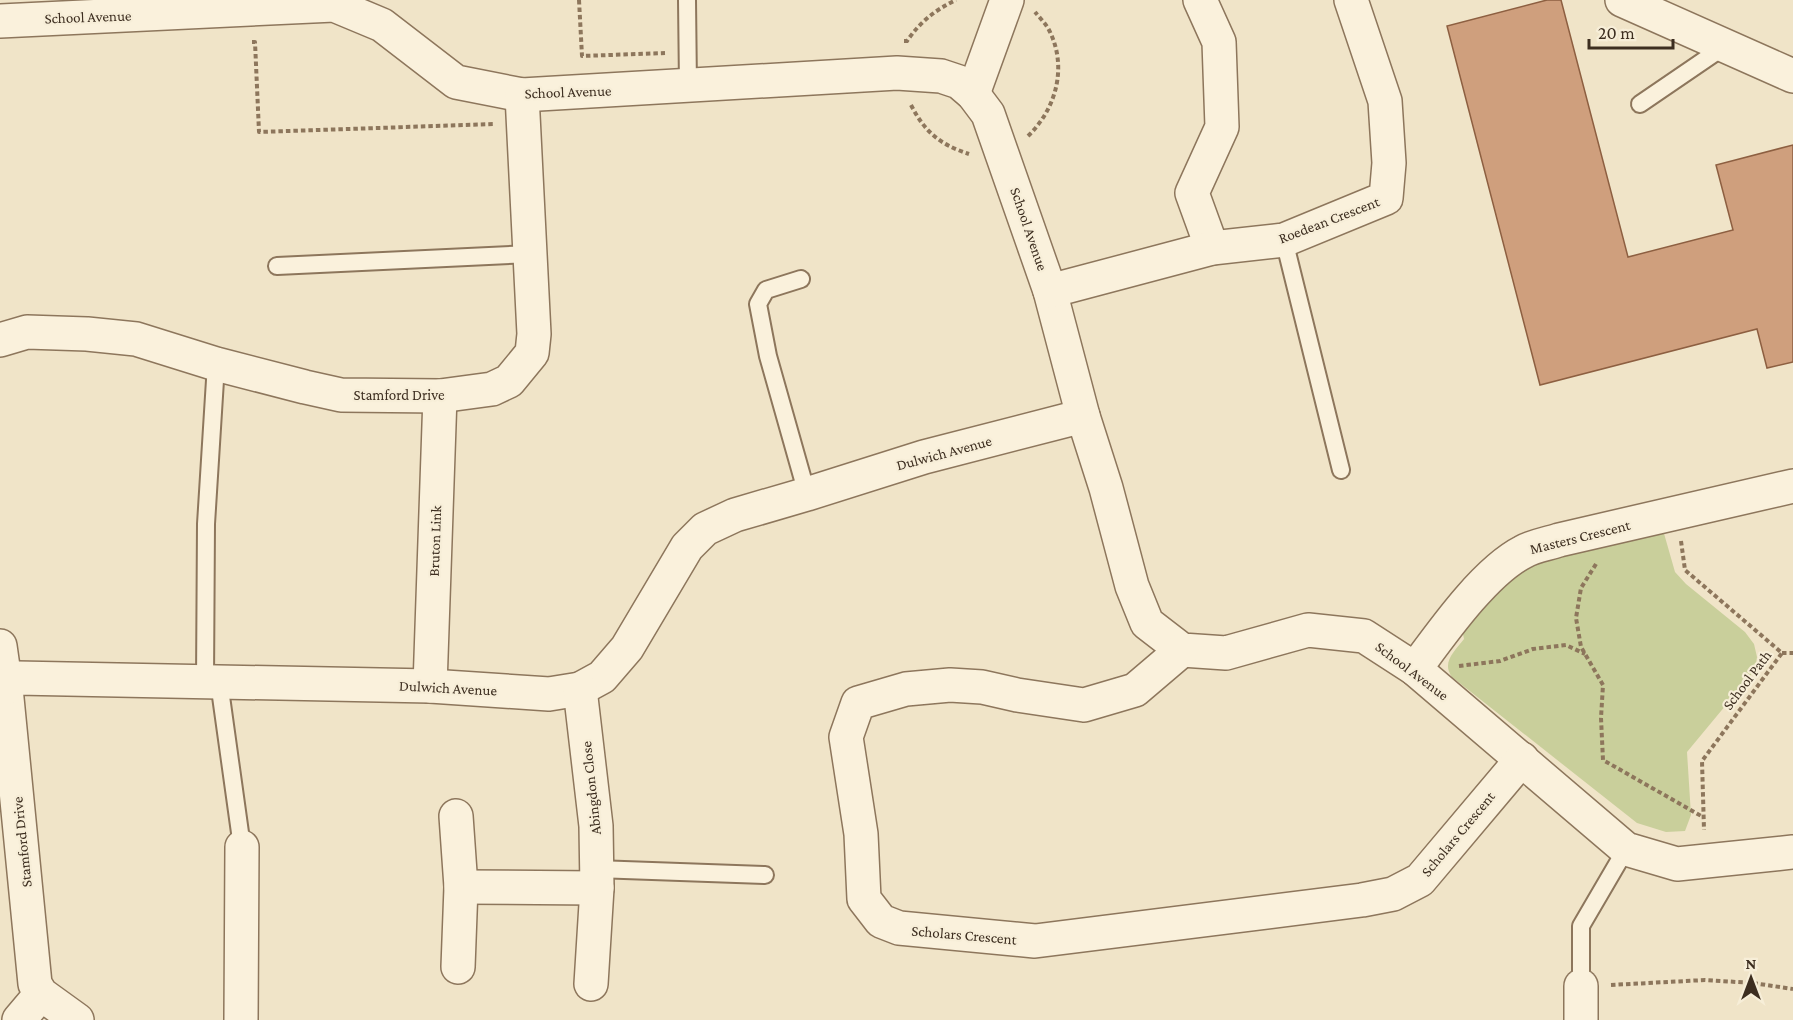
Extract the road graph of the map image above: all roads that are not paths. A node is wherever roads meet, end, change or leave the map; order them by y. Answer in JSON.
{"nodes":[{"id":1,"x":687,"y":0,"type":"edge"},
{"id":2,"x":1200,"y":0,"type":"edge"},
{"id":3,"x":1351,"y":0,"type":"edge"},
{"id":4,"x":1622,"y":0,"type":"edge"},
{"id":5,"x":283,"y":4,"type":"edge"},
{"id":6,"x":1016,"y":4,"type":"edge"},
{"id":7,"x":0,"y":21,"type":"edge"},
{"id":8,"x":1725,"y":46,"type":"junction"},
{"id":9,"x":1793,"y":76,"type":"edge"},
{"id":10,"x":688,"y":86,"type":"junction"},
{"id":11,"x":973,"y":94,"type":"junction"},
{"id":12,"x":1640,"y":104,"type":"dead end"},
{"id":13,"x":522,"y":109,"type":"junction"},
{"id":14,"x":1284,"y":240,"type":"junction"},
{"id":15,"x":1212,"y":248,"type":"junction"},
{"id":16,"x":531,"y":254,"type":"junction"},
{"id":17,"x":278,"y":266,"type":"dead end"},
{"id":18,"x":801,"y":279,"type":"dead end"},
{"id":19,"x":1050,"y":291,"type":"junction"},
{"id":20,"x":0,"y":340,"type":"edge"},
{"id":21,"x":216,"y":364,"type":"junction"},
{"id":22,"x":440,"y":396,"type":"junction"},
{"id":23,"x":1083,"y":416,"type":"junction"},
{"id":24,"x":1341,"y":470,"type":"dead end"},
{"id":25,"x":1793,"y":486,"type":"edge"},
{"id":26,"x":807,"y":494,"type":"junction"},
{"id":27,"x":0,"y":646,"type":"edge"},
{"id":28,"x":1182,"y":650,"type":"junction"},
{"id":29,"x":1415,"y":669,"type":"junction"},
{"id":30,"x":212,"y":681,"type":"junction"},
{"id":31,"x":430,"y":686,"type":"junction"},
{"id":32,"x":6,"y":688,"type":"junction"},
{"id":33,"x":580,"y":689,"type":"junction"},
{"id":34,"x":1522,"y":759,"type":"junction"},
{"id":35,"x":456,"y":816,"type":"dead end"},
{"id":36,"x":242,"y":847,"type":"joint"},
{"id":37,"x":1626,"y":849,"type":"junction"},
{"id":38,"x":1793,"y":852,"type":"edge"},
{"id":39,"x":765,"y":875,"type":"dead end"},
{"id":40,"x":597,"y":879,"type":"junction"},
{"id":41,"x":461,"y":887,"type":"junction"},
{"id":42,"x":458,"y":967,"type":"dead end"},
{"id":43,"x":591,"y":984,"type":"dead end"},
{"id":44,"x":1581,"y":986,"type":"joint"},
{"id":45,"x":41,"y":994,"type":"junction"},
{"id":46,"x":19,"y":1020,"type":"edge"},
{"id":47,"x":77,"y":1020,"type":"edge"},
{"id":48,"x":242,"y":1020,"type":"edge"},
{"id":49,"x":1581,"y":1020,"type":"edge"}],
"edges":[{"from":1,"to":10,"type":"lane"},
{"from":2,"to":15,"type":"street"},
{"from":3,"to":14,"type":"street","name":"Roedean Crescent"},
{"from":4,"to":8,"type":"street"},
{"from":5,"to":7,"type":"street","name":"School Avenue"},
{"from":5,"to":13,"type":"street","name":"School Avenue"},
{"from":6,"to":11,"type":"street"},
{"from":8,"to":9,"type":"street"},
{"from":8,"to":12,"type":"lane"},
{"from":10,"to":11,"type":"street","name":"School Avenue"},
{"from":10,"to":13,"type":"street","name":"School Avenue"},
{"from":11,"to":19,"type":"street","name":"School Avenue"},
{"from":13,"to":16,"type":"street","name":"Stamford Drive"},
{"from":14,"to":15,"type":"street","name":"Roedean Crescent"},
{"from":14,"to":24,"type":"lane"},
{"from":15,"to":19,"type":"street","name":"Roedean Crescent"},
{"from":16,"to":17,"type":"lane"},
{"from":16,"to":22,"type":"street","name":"Stamford Drive"},
{"from":18,"to":26,"type":"lane"},
{"from":19,"to":23,"type":"street","name":"School Avenue"},
{"from":20,"to":21,"type":"street","name":"Stamford Drive"},
{"from":21,"to":22,"type":"street","name":"Stamford Drive"},
{"from":21,"to":30,"type":"lane"},
{"from":22,"to":31,"type":"street","name":"Bruton Link"},
{"from":23,"to":26,"type":"street","name":"Dulwich Avenue"},
{"from":23,"to":28,"type":"street","name":"School Avenue"},
{"from":25,"to":29,"type":"street","name":"Masters Crescent"},
{"from":26,"to":33,"type":"street","name":"Dulwich Avenue"},
{"from":27,"to":32,"type":"street","name":"Stamford Drive"},
{"from":28,"to":29,"type":"street","name":"School Avenue"},
{"from":28,"to":34,"type":"street","name":"Scholars Crescent"},
{"from":29,"to":34,"type":"street","name":"School Avenue"},
{"from":30,"to":31,"type":"street","name":"Dulwich Avenue"},
{"from":30,"to":32,"type":"street","name":"Dulwich Avenue"},
{"from":30,"to":36,"type":"lane"},
{"from":31,"to":33,"type":"street","name":"Dulwich Avenue"},
{"from":32,"to":45,"type":"street","name":"Stamford Drive"},
{"from":33,"to":40,"type":"street","name":"Abingdon Close"},
{"from":34,"to":37,"type":"street","name":"School Avenue"},
{"from":35,"to":41,"type":"street"},
{"from":36,"to":48,"type":"street"},
{"from":37,"to":38,"type":"street","name":"School Avenue"},
{"from":37,"to":44,"type":"lane"},
{"from":39,"to":40,"type":"lane"},
{"from":40,"to":41,"type":"street"},
{"from":40,"to":43,"type":"street","name":"Abingdon Close"},
{"from":41,"to":42,"type":"street"},
{"from":44,"to":49,"type":"street"},
{"from":45,"to":46,"type":"street"},
{"from":45,"to":47,"type":"street"}]}
